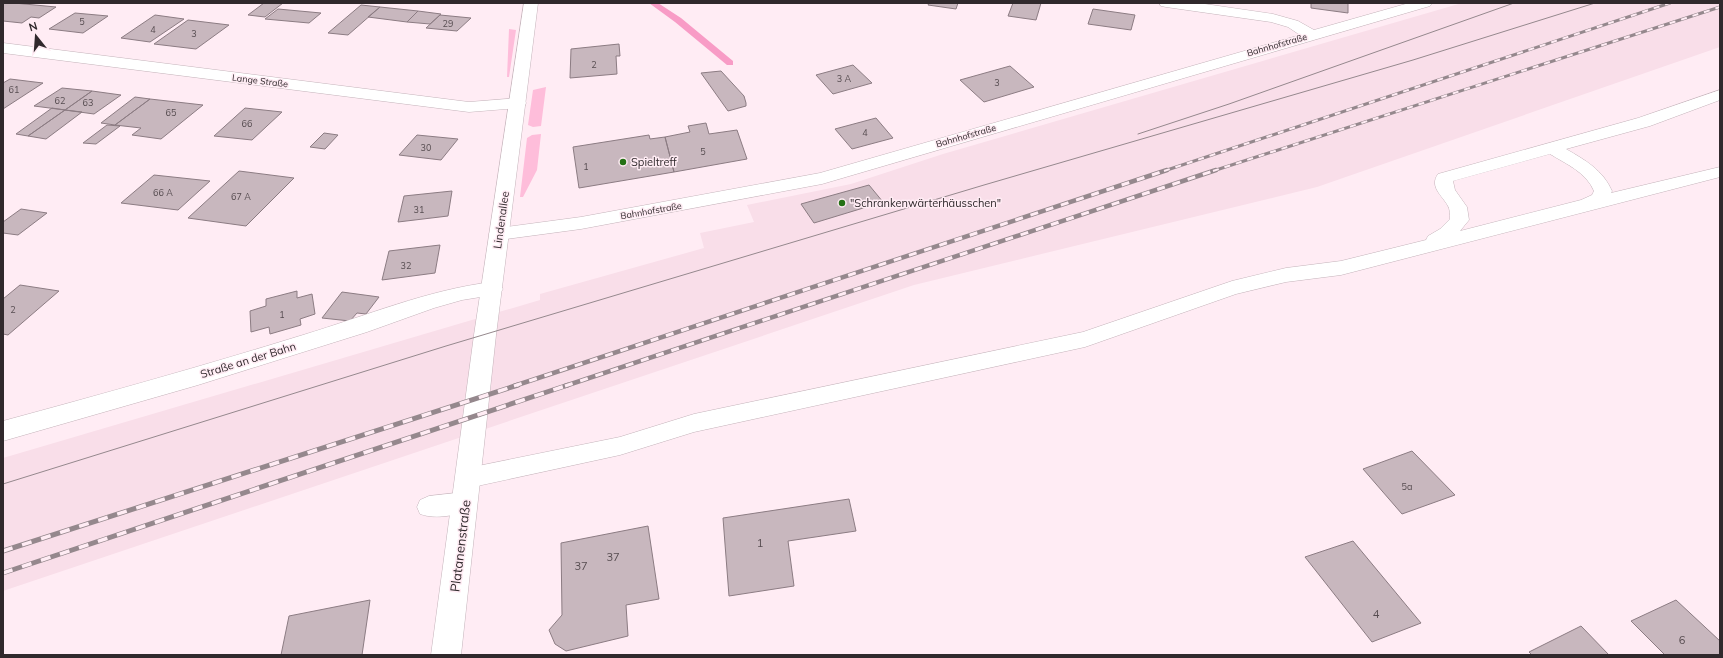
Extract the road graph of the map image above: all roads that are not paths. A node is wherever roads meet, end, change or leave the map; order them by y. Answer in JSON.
{"nodes":[{"id":1,"x":530,"y":3,"type":"edge"},
{"id":2,"x":1166,"y":3,"type":"edge"},
{"id":3,"x":1425,"y":3,"type":"edge"},
{"id":4,"x":1311,"y":35,"type":"junction"},
{"id":5,"x":3,"y":48,"type":"edge"},
{"id":6,"x":1720,"y":95,"type":"edge"},
{"id":7,"x":518,"y":103,"type":"junction"},
{"id":8,"x":1552,"y":148,"type":"junction"},
{"id":9,"x":1720,"y":172,"type":"edge"},
{"id":10,"x":1587,"y":205,"type":"junction"},
{"id":11,"x":499,"y":234,"type":"junction"},
{"id":12,"x":1422,"y":247,"type":"junction"},
{"id":13,"x":492,"y":289,"type":"junction"},
{"id":14,"x":3,"y":431,"type":"edge"},
{"id":15,"x":473,"y":437,"type":"joint"},
{"id":16,"x":467,"y":490,"type":"junction"},
{"id":17,"x":429,"y":507,"type":"dead end"},
{"id":18,"x":446,"y":655,"type":"edge"}],
"edges":[{"from":1,"to":7,"type":"street","name":"Lindenallee"},
{"from":2,"to":4,"type":"street"},
{"from":3,"to":4,"type":"street","name":"Bahnhofstraße"},
{"from":4,"to":11,"type":"street","name":"Bahnhofstraße"},
{"from":5,"to":7,"type":"street","name":"Lange Straße"},
{"from":6,"to":8,"type":"lane"},
{"from":7,"to":11,"type":"street","name":"Lindenallee"},
{"from":8,"to":10,"type":"lane"},
{"from":8,"to":12,"type":"lane"},
{"from":9,"to":10,"type":"lane"},
{"from":10,"to":12,"type":"lane"},
{"from":11,"to":13,"type":"street","name":"Lindenallee"},
{"from":12,"to":16,"type":"lane"},
{"from":13,"to":14,"type":"street","name":"Straße an der Bahn"},
{"from":13,"to":15,"type":"street","name":"Lindenallee"},
{"from":15,"to":16,"type":"street","name":"Platanenstraße"},
{"from":16,"to":17,"type":"lane"},
{"from":16,"to":18,"type":"street","name":"Platanenstraße"}]}
